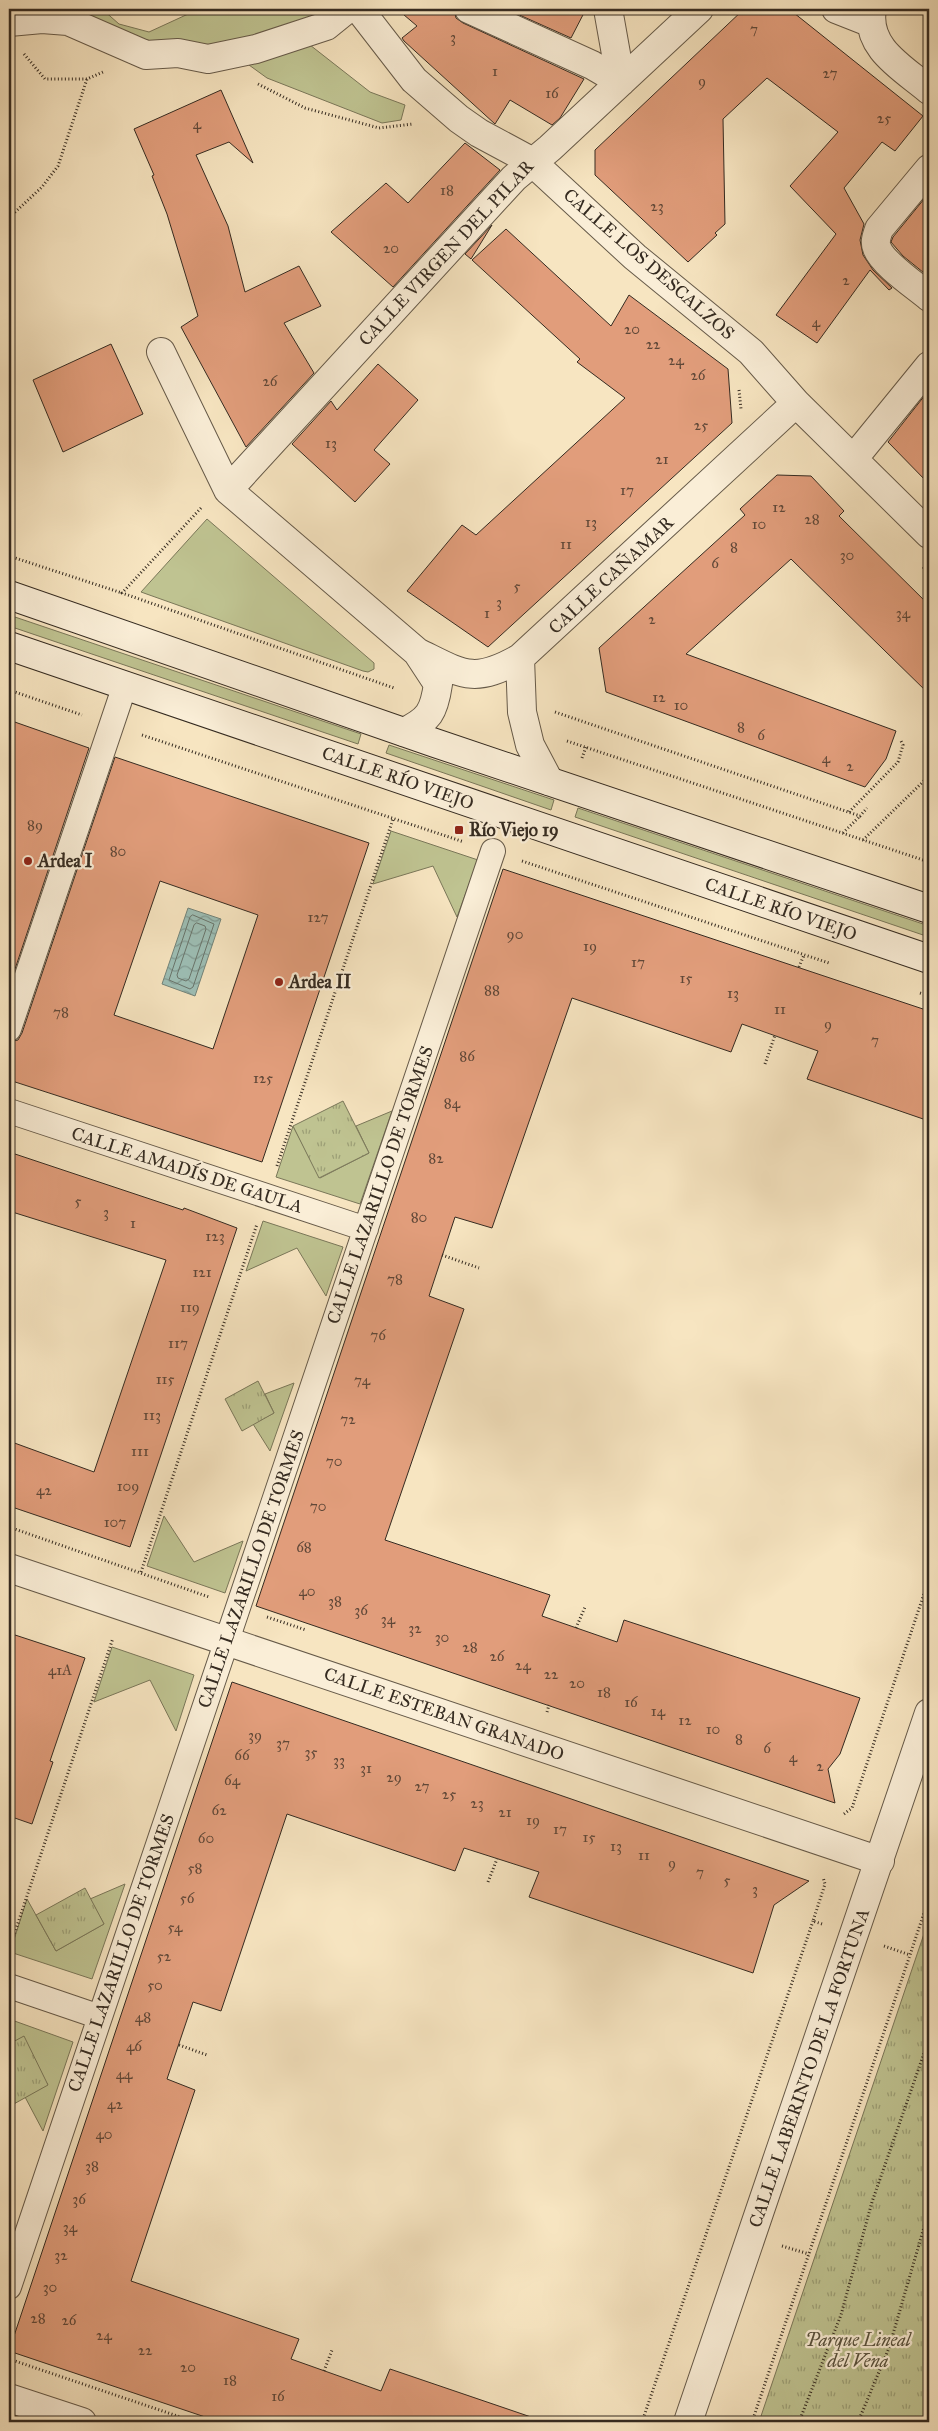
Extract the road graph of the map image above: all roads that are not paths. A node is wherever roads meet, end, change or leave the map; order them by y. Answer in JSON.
{"nodes":[{"id":1,"x":347,"y":9,"type":"edge"},
{"id":2,"x":359,"y":9,"type":"edge"},
{"id":3,"x":469,"y":9,"type":"edge"},
{"id":4,"x":608,"y":9,"type":"edge"},
{"id":5,"x":699,"y":9,"type":"edge"},
{"id":6,"x":836,"y":9,"type":"edge"},
{"id":7,"x":870,"y":15,"type":"edge"},
{"id":8,"x":9,"y":22,"type":"edge"},
{"id":9,"x":621,"y":82,"type":"junction"},
{"id":10,"x":929,"y":90,"type":"edge"},
{"id":11,"x":531,"y":161,"type":"junction"},
{"id":12,"x":929,"y":169,"type":"edge"},
{"id":13,"x":929,"y":297,"type":"edge"},
{"id":14,"x":161,"y":352,"type":"dead end"},
{"id":15,"x":929,"y":366,"type":"edge"},
{"id":16,"x":796,"y":403,"type":"junction"},
{"id":17,"x":854,"y":458,"type":"junction"},
{"id":18,"x":228,"y":490,"type":"junction"},
{"id":19,"x":929,"y":534,"type":"edge"},
{"id":20,"x":9,"y":595,"type":"edge"},
{"id":21,"x":9,"y":646,"type":"edge"},
{"id":22,"x":417,"y":652,"type":"junction"},
{"id":23,"x":520,"y":658,"type":"junction"},
{"id":24,"x":125,"y":685,"type":"junction"},
{"id":25,"x":392,"y":728,"type":"junction"},
{"id":26,"x":549,"y":781,"type":"junction"},
{"id":27,"x":493,"y":851,"type":"road end"},
{"id":28,"x":929,"y":908,"type":"edge"},
{"id":29,"x":929,"y":959,"type":"edge"},
{"id":30,"x":9,"y":1029,"type":"edge"},
{"id":31,"x":9,"y":1110,"type":"edge"},
{"id":32,"x":366,"y":1229,"type":"junction"},
{"id":33,"x":9,"y":1568,"type":"edge"},
{"id":34,"x":226,"y":1641,"type":"junction"},
{"id":35,"x":929,"y":1713,"type":"edge"},
{"id":36,"x":880,"y":1860,"type":"junction"},
{"id":37,"x":9,"y":1986,"type":"edge"},
{"id":38,"x":100,"y":2017,"type":"junction"},
{"id":39,"x":9,"y":2287,"type":"edge"},
{"id":40,"x":9,"y":2398,"type":"edge"},
{"id":41,"x":82,"y":2422,"type":"edge"},
{"id":42,"x":688,"y":2422,"type":"edge"}],
"edges":[{"from":1,"to":8,"type":"street"},
{"from":2,"to":11,"type":"street","name":"CALLE LOS DESCALZOS"},
{"from":3,"to":9,"type":"street"},
{"from":4,"to":9,"type":"street"},
{"from":5,"to":9,"type":"street","name":"CALLE VIRGEN DEL PILAR"},
{"from":6,"to":7,"type":"street"},
{"from":7,"to":10,"type":"street"},
{"from":9,"to":11,"type":"street","name":"CALLE VIRGEN DEL PILAR"},
{"from":11,"to":16,"type":"street","name":"CALLE LOS DESCALZOS"},
{"from":11,"to":18,"type":"street","name":"CALLE VIRGEN DEL PILAR"},
{"from":12,"to":13,"type":"street"},
{"from":14,"to":18,"type":"street"},
{"from":15,"to":17,"type":"street"},
{"from":16,"to":17,"type":"street","name":"CALLE LOS DESCALZOS"},
{"from":16,"to":23,"type":"street","name":"CALLE CAÑAMAR"},
{"from":17,"to":19,"type":"street","name":"CALLE LOS DESCALZOS"},
{"from":18,"to":22,"type":"street"},
{"from":20,"to":25,"type":"street"},
{"from":21,"to":24,"type":"street","name":"CALLE RÍO VIEJO"},
{"from":22,"to":23,"type":"street"},
{"from":22,"to":25,"type":"street"},
{"from":23,"to":26,"type":"street"},
{"from":24,"to":29,"type":"street","name":"CALLE RÍO VIEJO"},
{"from":24,"to":30,"type":"street"},
{"from":25,"to":26,"type":"street"},
{"from":26,"to":28,"type":"street"},
{"from":27,"to":32,"type":"street","name":"CALLE LAZARILLO DE TORMES"},
{"from":31,"to":32,"type":"street","name":"CALLE AMADÍS DE GAULA"},
{"from":32,"to":34,"type":"street","name":"CALLE LAZARILLO DE TORMES"},
{"from":33,"to":34,"type":"street","name":"CALLE ESTEBAN GRANADO"},
{"from":34,"to":36,"type":"street","name":"CALLE ESTEBAN GRANADO"},
{"from":34,"to":38,"type":"street","name":"CALLE LAZARILLO DE TORMES"},
{"from":35,"to":36,"type":"street","name":"CALLE LABERINTO DE LA FORTUNA"},
{"from":36,"to":42,"type":"street","name":"CALLE LABERINTO DE LA FORTUNA"},
{"from":37,"to":38,"type":"street"},
{"from":38,"to":39,"type":"street","name":"CALLE LAZARILLO DE TORMES"},
{"from":40,"to":41,"type":"street"}]}
